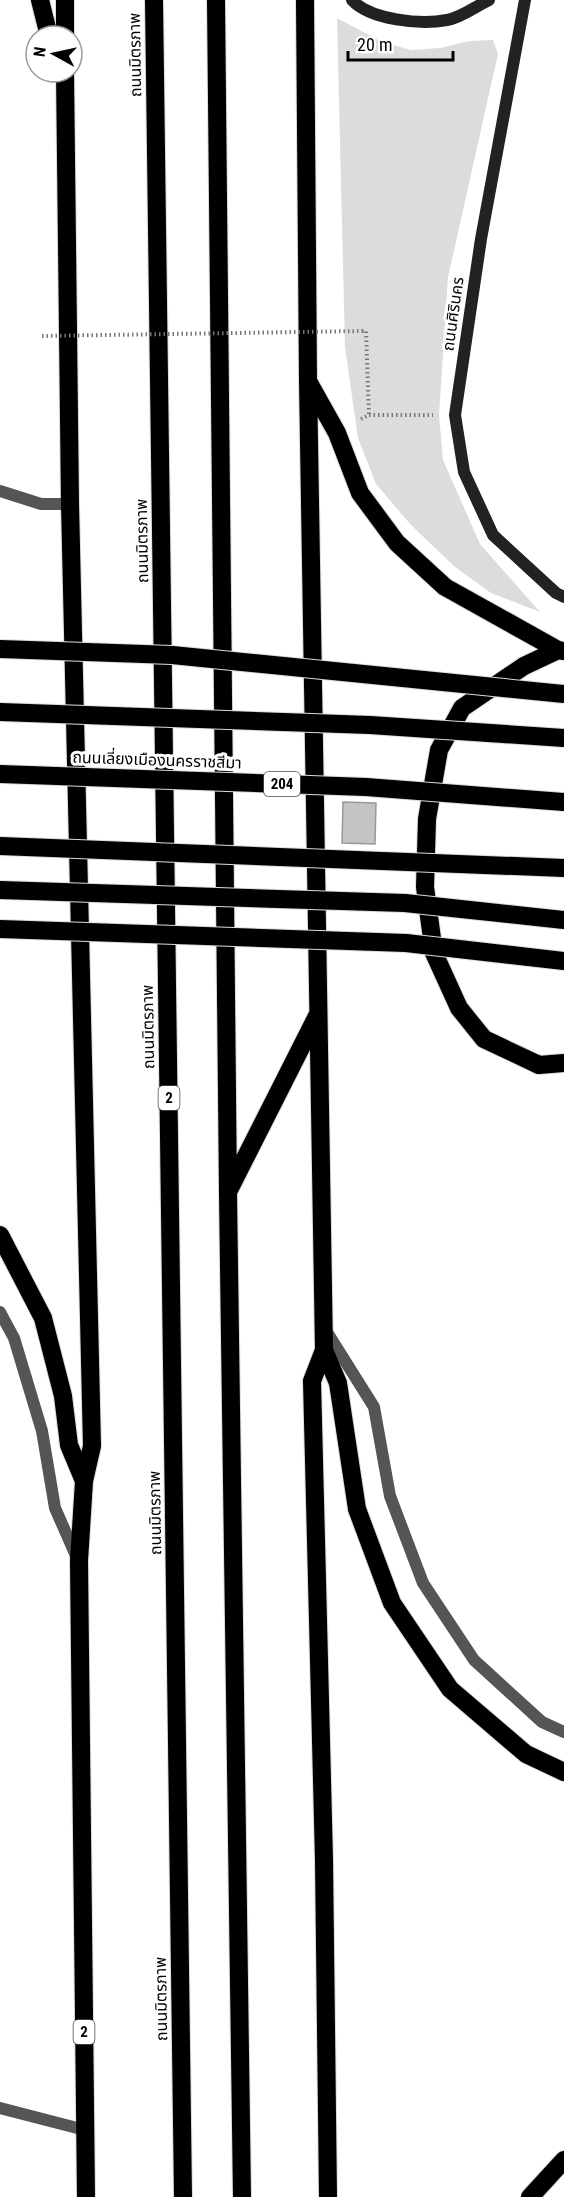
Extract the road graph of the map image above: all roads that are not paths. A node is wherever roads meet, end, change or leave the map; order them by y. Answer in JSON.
{"nodes":[{"id":1,"x":40,"y":0,"type":"edge"},
{"id":2,"x":65,"y":0,"type":"edge"},
{"id":3,"x":154,"y":0,"type":"edge"},
{"id":4,"x":216,"y":0,"type":"edge"},
{"id":5,"x":305,"y":0,"type":"edge"},
{"id":6,"x":352,"y":0,"type":"edge"},
{"id":7,"x":489,"y":0,"type":"edge"},
{"id":8,"x":525,"y":0,"type":"edge"},
{"id":9,"x":46,"y":24,"type":"edge"},
{"id":10,"x":65,"y":24,"type":"edge"},
{"id":11,"x":65,"y":84,"type":"edge"},
{"id":12,"x":308,"y":381,"type":"junction"},
{"id":13,"x":0,"y":491,"type":"edge"},
{"id":14,"x":70,"y":504,"type":"junction"},
{"id":15,"x":564,"y":597,"type":"edge"},
{"id":16,"x":0,"y":649,"type":"edge"},
{"id":17,"x":561,"y":650,"type":"edge"},
{"id":18,"x":564,"y":694,"type":"edge"},
{"id":19,"x":0,"y":712,"type":"edge"},
{"id":20,"x":564,"y":738,"type":"edge"},
{"id":21,"x":0,"y":774,"type":"edge"},
{"id":22,"x":564,"y":802,"type":"edge"},
{"id":23,"x":0,"y":846,"type":"edge"},
{"id":24,"x":564,"y":868,"type":"edge"},
{"id":25,"x":0,"y":890,"type":"edge"},
{"id":26,"x":564,"y":920,"type":"edge"},
{"id":27,"x":0,"y":929,"type":"edge"},
{"id":28,"x":564,"y":961,"type":"edge"},
{"id":29,"x":319,"y":1012,"type":"junction"},
{"id":30,"x":564,"y":1062,"type":"edge"},
{"id":31,"x":228,"y":1192,"type":"junction"},
{"id":32,"x":0,"y":1235,"type":"edge"},
{"id":33,"x":0,"y":1312,"type":"edge"},
{"id":34,"x":323,"y":1325,"type":"junction"},
{"id":35,"x":324,"y":1350,"type":"junction"},
{"id":36,"x":84,"y":1481,"type":"junction"},
{"id":37,"x":79,"y":1562,"type":"junction"},
{"id":38,"x":564,"y":1732,"type":"edge"},
{"id":39,"x":564,"y":1772,"type":"edge"},
{"id":40,"x":0,"y":2108,"type":"edge"},
{"id":41,"x":85,"y":2130,"type":"junction"},
{"id":42,"x":564,"y":2160,"type":"edge"},
{"id":43,"x":86,"y":2197,"type":"edge"},
{"id":44,"x":183,"y":2197,"type":"edge"},
{"id":45,"x":242,"y":2197,"type":"edge"},
{"id":46,"x":328,"y":2197,"type":"edge"},
{"id":47,"x":530,"y":2197,"type":"edge"}],
"edges":[{"from":1,"to":9,"type":"highway"},
{"from":2,"to":10,"type":"highway"},
{"from":3,"to":44,"type":"highway","name":"ถนนมิตรภาพ","number":"2"},
{"from":4,"to":31,"type":"highway"},
{"from":5,"to":12,"type":"highway"},
{"from":6,"to":7,"type":"street"},
{"from":8,"to":15,"type":"street","name":"ถนนศิรินคร"},
{"from":11,"to":14,"type":"highway"},
{"from":12,"to":17,"type":"highway"},
{"from":12,"to":29,"type":"highway"},
{"from":13,"to":14,"type":"street"},
{"from":14,"to":36,"type":"highway"},
{"from":16,"to":18,"type":"highway","bridge":true},
{"from":17,"to":30,"type":"highway"},
{"from":19,"to":20,"type":"highway","bridge":true},
{"from":21,"to":22,"type":"highway","name":"ถนนเลี่ยงเมืองนครราชสีมา","number":"204","bridge":true},
{"from":23,"to":24,"type":"highway","bridge":true},
{"from":25,"to":26,"type":"highway","bridge":true},
{"from":27,"to":28,"type":"highway","bridge":true},
{"from":29,"to":31,"type":"highway"},
{"from":29,"to":34,"type":"highway"},
{"from":31,"to":45,"type":"highway"},
{"from":32,"to":36,"type":"highway"},
{"from":33,"to":37,"type":"street"},
{"from":34,"to":35,"type":"highway"},
{"from":34,"to":38,"type":"street"},
{"from":35,"to":39,"type":"highway"},
{"from":35,"to":46,"type":"highway"},
{"from":36,"to":37,"type":"highway"},
{"from":37,"to":41,"type":"highway","number":"2"},
{"from":40,"to":41,"type":"street"},
{"from":41,"to":43,"type":"highway","number":"2"},
{"from":42,"to":47,"type":"highway"}]}
